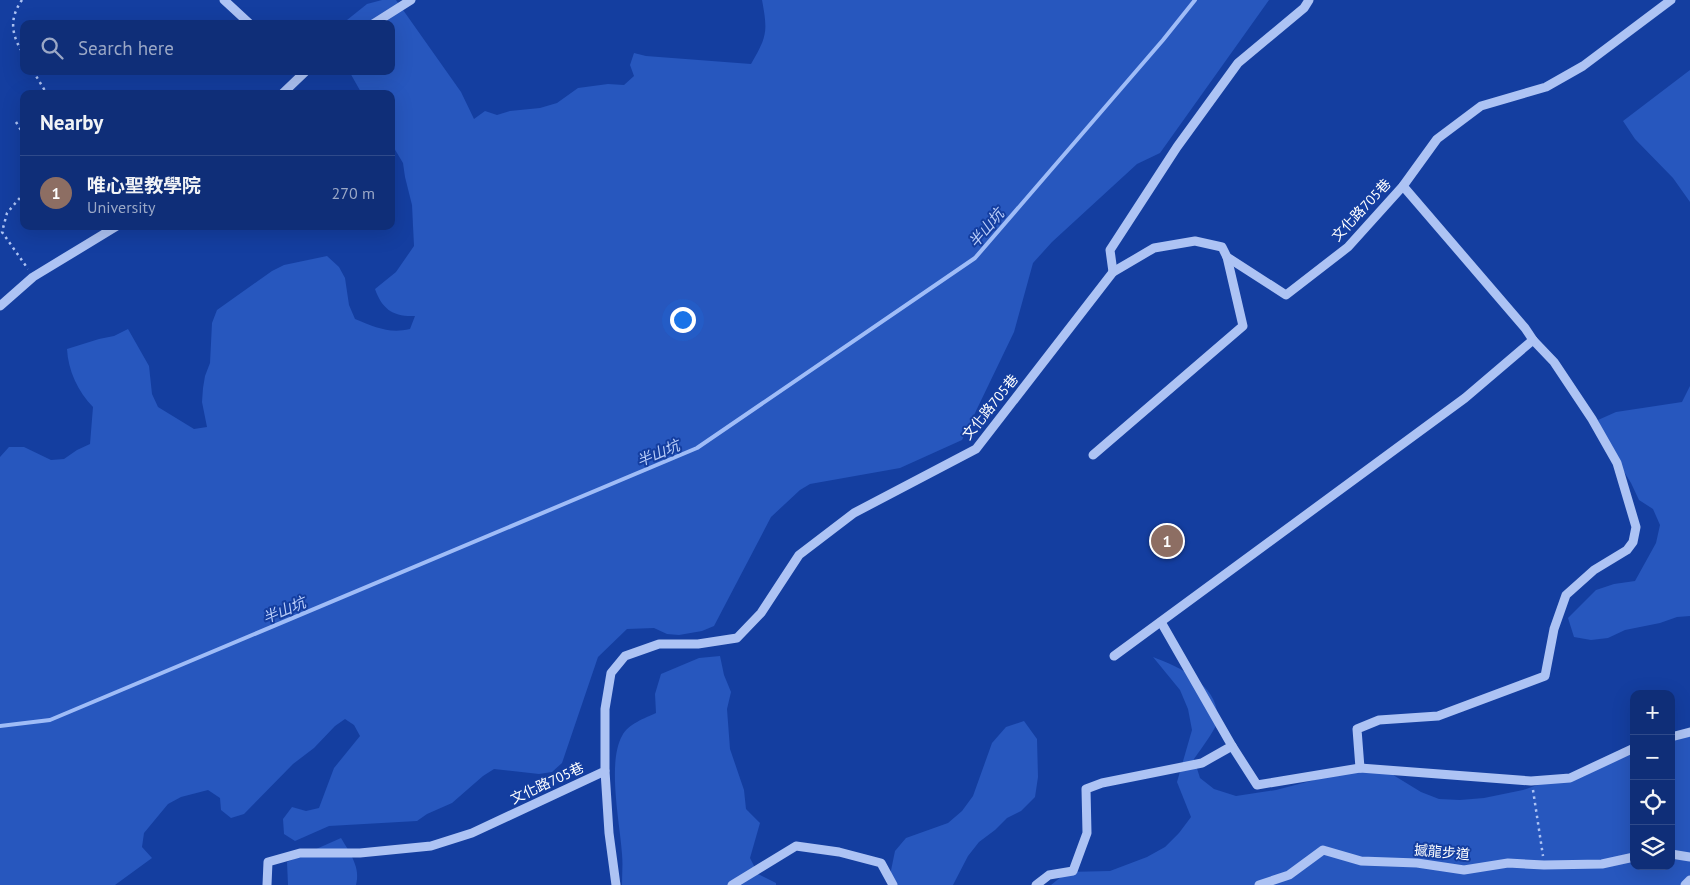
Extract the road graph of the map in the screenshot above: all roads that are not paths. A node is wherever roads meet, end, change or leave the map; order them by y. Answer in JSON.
{"nodes":[{"id":1,"x":224,"y":0,"type":"edge"},
{"id":2,"x":411,"y":0,"type":"edge"},
{"id":3,"x":1310,"y":0,"type":"edge"},
{"id":4,"x":1671,"y":0,"type":"edge"},
{"id":5,"x":246,"y":20,"type":"edge"},
{"id":6,"x":379,"y":20,"type":"edge"},
{"id":7,"x":302,"y":75,"type":"edge"},
{"id":8,"x":286,"y":90,"type":"edge"},
{"id":9,"x":1403,"y":186,"type":"junction"},
{"id":10,"x":110,"y":230,"type":"edge"},
{"id":11,"x":1227,"y":257,"type":"junction"},
{"id":12,"x":1113,"y":272,"type":"junction"},
{"id":13,"x":0,"y":306,"type":"edge"},
{"id":14,"x":1533,"y":340,"type":"junction"},
{"id":15,"x":1093,"y":455,"type":"dead end"},
{"id":16,"x":1161,"y":622,"type":"junction"},
{"id":17,"x":1114,"y":656,"type":"dead end"},
{"id":18,"x":1690,"y":732,"type":"edge"},
{"id":19,"x":1675,"y":736,"type":"edge"},
{"id":20,"x":1232,"y":746,"type":"junction"},
{"id":21,"x":1630,"y":750,"type":"edge"},
{"id":22,"x":1360,"y":768,"type":"junction"},
{"id":23,"x":605,"y":771,"type":"junction"},
{"id":24,"x":1675,"y":855,"type":"edge"},
{"id":25,"x":1690,"y":857,"type":"edge"},
{"id":26,"x":1630,"y":858,"type":"edge"},
{"id":27,"x":1690,"y":880,"type":"edge"},
{"id":28,"x":267,"y":885,"type":"edge"},
{"id":29,"x":616,"y":885,"type":"edge"},
{"id":30,"x":732,"y":885,"type":"edge"},
{"id":31,"x":893,"y":885,"type":"edge"},
{"id":32,"x":1036,"y":885,"type":"edge"},
{"id":33,"x":1259,"y":885,"type":"edge"},
{"id":34,"x":1685,"y":885,"type":"edge"}],
"edges":[{"from":1,"to":5,"type":"lane"},
{"from":2,"to":6,"type":"lane"},
{"from":3,"to":12,"type":"lane"},
{"from":4,"to":9,"type":"lane","name":"文化路705巷"},
{"from":7,"to":8,"type":"lane"},
{"from":9,"to":11,"type":"lane","name":"文化路705巷"},
{"from":9,"to":14,"type":"lane"},
{"from":10,"to":13,"type":"lane"},
{"from":11,"to":12,"type":"lane","name":"文化路705巷"},
{"from":11,"to":15,"type":"lane"},
{"from":12,"to":23,"type":"lane","name":"文化路705巷"},
{"from":14,"to":16,"type":"lane"},
{"from":14,"to":22,"type":"lane"},
{"from":16,"to":17,"type":"lane"},
{"from":16,"to":20,"type":"lane"},
{"from":18,"to":19,"type":"lane"},
{"from":20,"to":22,"type":"lane"},
{"from":20,"to":32,"type":"lane"},
{"from":21,"to":22,"type":"lane"},
{"from":23,"to":28,"type":"lane","name":"文化路705巷"},
{"from":23,"to":29,"type":"lane"},
{"from":24,"to":25,"type":"lane"},
{"from":26,"to":33,"type":"lane","name":"撼龍步道"},
{"from":27,"to":34,"type":"lane"},
{"from":30,"to":31,"type":"lane"}]}
